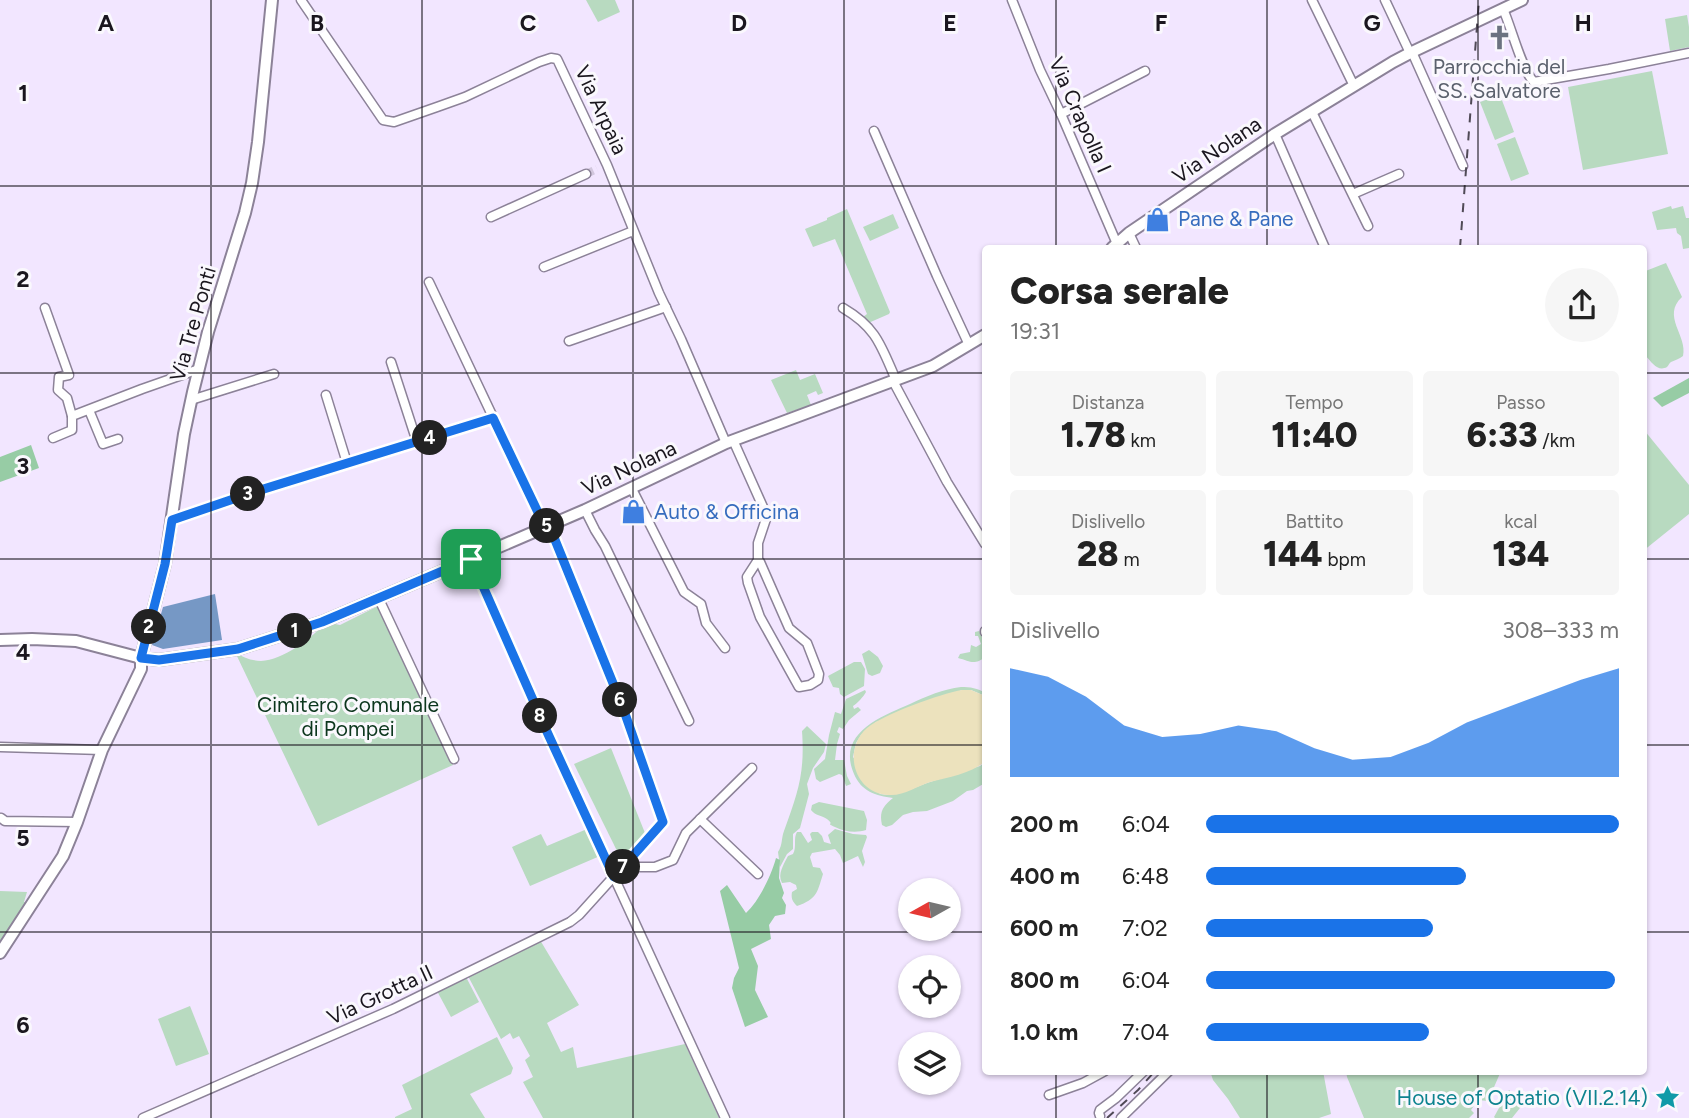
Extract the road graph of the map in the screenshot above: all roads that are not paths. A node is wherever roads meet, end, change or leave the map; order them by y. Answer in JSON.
{"nodes":[{"id":1,"x":272,"y":0,"type":"edge"},
{"id":2,"x":301,"y":0,"type":"edge"},
{"id":3,"x":1012,"y":0,"type":"edge"},
{"id":4,"x":1312,"y":0,"type":"edge"},
{"id":5,"x":1385,"y":0,"type":"edge"},
{"id":6,"x":1522,"y":0,"type":"edge"},
{"id":7,"x":1503,"y":9,"type":"junction"},
{"id":8,"x":1411,"y":52,"type":"junction"},
{"id":9,"x":1689,"y":53,"type":"edge"},
{"id":10,"x":1145,"y":71,"type":"dead end"},
{"id":11,"x":1354,"y":86,"type":"junction"},
{"id":12,"x":1312,"y":113,"type":"junction"},
{"id":13,"x":1061,"y":114,"type":"junction"},
{"id":14,"x":874,"y":131,"type":"dead end"},
{"id":15,"x":1275,"y":134,"type":"junction"},
{"id":16,"x":607,"y":165,"type":"junction"},
{"id":17,"x":1463,"y":166,"type":"dead end"},
{"id":18,"x":597,"y":169,"type":"tunnel mouth"},
{"id":19,"x":586,"y":174,"type":"tunnel mouth"},
{"id":20,"x":1399,"y":174,"type":"dead end"},
{"id":21,"x":1353,"y":194,"type":"junction"},
{"id":22,"x":491,"y":216,"type":"dead end"},
{"id":23,"x":1368,"y":226,"type":"dead end"},
{"id":24,"x":633,"y":231,"type":"junction"},
{"id":25,"x":1129,"y":233,"type":"junction"},
{"id":26,"x":1114,"y":245,"type":"edge"},
{"id":27,"x":1115,"y":245,"type":"edge"},
{"id":28,"x":1135,"y":245,"type":"edge"},
{"id":29,"x":1324,"y":245,"type":"edge"},
{"id":30,"x":544,"y":267,"type":"dead end"},
{"id":31,"x":429,"y":282,"type":"dead end"},
{"id":32,"x":666,"y":307,"type":"junction"},
{"id":33,"x":45,"y":308,"type":"dead end"},
{"id":34,"x":844,"y":308,"type":"dead end"},
{"id":35,"x":982,"y":337,"type":"edge"},
{"id":36,"x":569,"y":341,"type":"dead end"},
{"id":37,"x":969,"y":345,"type":"junction"},
{"id":38,"x":391,"y":362,"type":"dead end"},
{"id":39,"x":199,"y":369,"type":"junction"},
{"id":40,"x":274,"y":374,"type":"dead end"},
{"id":41,"x":894,"y":381,"type":"junction"},
{"id":42,"x":326,"y":395,"type":"dead end"},
{"id":43,"x":191,"y":400,"type":"junction"},
{"id":44,"x":89,"y":410,"type":"junction"},
{"id":45,"x":72,"y":416,"type":"junction"},
{"id":46,"x":493,"y":418,"type":"junction"},
{"id":47,"x":52,"y":438,"type":"dead end"},
{"id":48,"x":118,"y":439,"type":"dead end"},
{"id":49,"x":417,"y":442,"type":"junction"},
{"id":50,"x":730,"y":442,"type":"junction"},
{"id":51,"x":347,"y":463,"type":"junction"},
{"id":52,"x":632,"y":489,"type":"junction"},
{"id":53,"x":585,"y":510,"type":"junction"},
{"id":54,"x":172,"y":520,"type":"junction"},
{"id":55,"x":547,"y":526,"type":"junction"},
{"id":56,"x":982,"y":539,"type":"edge"},
{"id":57,"x":471,"y":559,"type":"junction"},
{"id":58,"x":758,"y":560,"type":"junction"},
{"id":59,"x":379,"y":597,"type":"junction"},
{"id":60,"x":0,"y":640,"type":"edge"},
{"id":61,"x":725,"y":648,"type":"dead end"},
{"id":62,"x":141,"y":658,"type":"junction"},
{"id":63,"x":689,"y":721,"type":"dead end"},
{"id":64,"x":0,"y":747,"type":"edge"},
{"id":65,"x":102,"y":750,"type":"junction"},
{"id":66,"x":454,"y":759,"type":"dead end"},
{"id":67,"x":752,"y":768,"type":"dead end"},
{"id":68,"x":1,"y":818,"type":"edge"},
{"id":69,"x":700,"y":819,"type":"junction"},
{"id":70,"x":77,"y":822,"type":"junction"},
{"id":71,"x":622,"y":867,"type":"junction"},
{"id":72,"x":758,"y":874,"type":"dead end"},
{"id":73,"x":614,"y":877,"type":"junction"},
{"id":74,"x":1,"y":951,"type":"edge"},
{"id":75,"x":1098,"y":1075,"type":"edge"},
{"id":76,"x":1140,"y":1075,"type":"edge"},
{"id":77,"x":1165,"y":1075,"type":"edge"},
{"id":78,"x":1049,"y":1095,"type":"dead end"},
{"id":79,"x":1100,"y":1116,"type":"edge"},
{"id":80,"x":143,"y":1118,"type":"edge"},
{"id":81,"x":725,"y":1118,"type":"edge"},
{"id":82,"x":1121,"y":1118,"type":"edge"}],
"edges":[{"from":1,"to":39,"type":"street","name":"Via Tre Ponti"},
{"from":2,"to":16,"type":"street","name":"Via Arpaia"},
{"from":3,"to":13,"type":"street","name":"Via Crapolla I"},
{"from":4,"to":11,"type":"street"},
{"from":5,"to":8,"type":"street"},
{"from":6,"to":7,"type":"street","name":"Via Nolana"},
{"from":7,"to":8,"type":"street","name":"Via Nolana"},
{"from":7,"to":9,"type":"street"},
{"from":8,"to":11,"type":"street","name":"Via Nolana"},
{"from":8,"to":17,"type":"street"},
{"from":10,"to":13,"type":"street"},
{"from":11,"to":12,"type":"street","name":"Via Nolana"},
{"from":12,"to":15,"type":"street","name":"Via Nolana"},
{"from":12,"to":21,"type":"street"},
{"from":13,"to":26,"type":"street","name":"Via Crapolla I"},
{"from":14,"to":37,"type":"street"},
{"from":15,"to":25,"type":"street","name":"Via Nolana"},
{"from":15,"to":29,"type":"street"},
{"from":16,"to":18,"type":"street"},
{"from":16,"to":24,"type":"street","name":"Via Arpaia"},
{"from":19,"to":22,"type":"street"},
{"from":20,"to":21,"type":"street"},
{"from":21,"to":23,"type":"street"},
{"from":24,"to":30,"type":"street"},
{"from":24,"to":32,"type":"street","name":"Via Arpaia"},
{"from":25,"to":27,"type":"street","name":"Via Nolana"},
{"from":25,"to":28,"type":"street"},
{"from":31,"to":46,"type":"street"},
{"from":32,"to":36,"type":"street"},
{"from":32,"to":50,"type":"street","name":"Via Arpaia"},
{"from":33,"to":45,"type":"street"},
{"from":34,"to":41,"type":"street"},
{"from":35,"to":37,"type":"street","name":"Via Nolana"},
{"from":37,"to":41,"type":"street","name":"Via Nolana"},
{"from":38,"to":49,"type":"street"},
{"from":39,"to":43,"type":"street","name":"Via Tre Ponti"},
{"from":39,"to":44,"type":"street"},
{"from":40,"to":43,"type":"street"},
{"from":41,"to":50,"type":"street","name":"Via Nolana"},
{"from":41,"to":56,"type":"street"},
{"from":42,"to":51,"type":"street"},
{"from":43,"to":54,"type":"street","name":"Via Tre Ponti"},
{"from":44,"to":45,"type":"street"},
{"from":44,"to":48,"type":"street"},
{"from":45,"to":47,"type":"street"},
{"from":46,"to":49,"type":"street"},
{"from":46,"to":55,"type":"street"},
{"from":49,"to":51,"type":"street"},
{"from":50,"to":52,"type":"street","name":"Via Nolana"},
{"from":50,"to":58,"type":"street","name":"Via Arpaia"},
{"from":51,"to":54,"type":"street"},
{"from":52,"to":53,"type":"street","name":"Via Nolana"},
{"from":52,"to":61,"type":"street"},
{"from":53,"to":55,"type":"street","name":"Via Nolana"},
{"from":53,"to":63,"type":"street"},
{"from":54,"to":62,"type":"street","name":"Via Tre Ponti"},
{"from":55,"to":57,"type":"street","name":"Via Nolana"},
{"from":55,"to":71,"type":"street","name":"Via Grotta II"},
{"from":57,"to":59,"type":"street","name":"Via Nolana"},
{"from":57,"to":73,"type":"street"},
{"from":58,"to":58,"type":"street","name":"Via Arpaia"},
{"from":59,"to":62,"type":"street","name":"Via Nolana"},
{"from":59,"to":66,"type":"street"},
{"from":60,"to":62,"type":"street","name":"Via Nolana"},
{"from":62,"to":65,"type":"street","name":"Via Tre Ponti"},
{"from":64,"to":65,"type":"street"},
{"from":65,"to":70,"type":"street","name":"Via Tre Ponti"},
{"from":67,"to":69,"type":"street"},
{"from":68,"to":70,"type":"street"},
{"from":69,"to":71,"type":"street"},
{"from":69,"to":72,"type":"street"},
{"from":70,"to":74,"type":"street","name":"Via Tre Ponti"},
{"from":71,"to":73,"type":"street","name":"Via Grotta II"},
{"from":73,"to":80,"type":"street","name":"Via Grotta II"},
{"from":73,"to":81,"type":"street"},
{"from":75,"to":78,"type":"street"},
{"from":76,"to":79,"type":"street"},
{"from":77,"to":82,"type":"street"}]}
